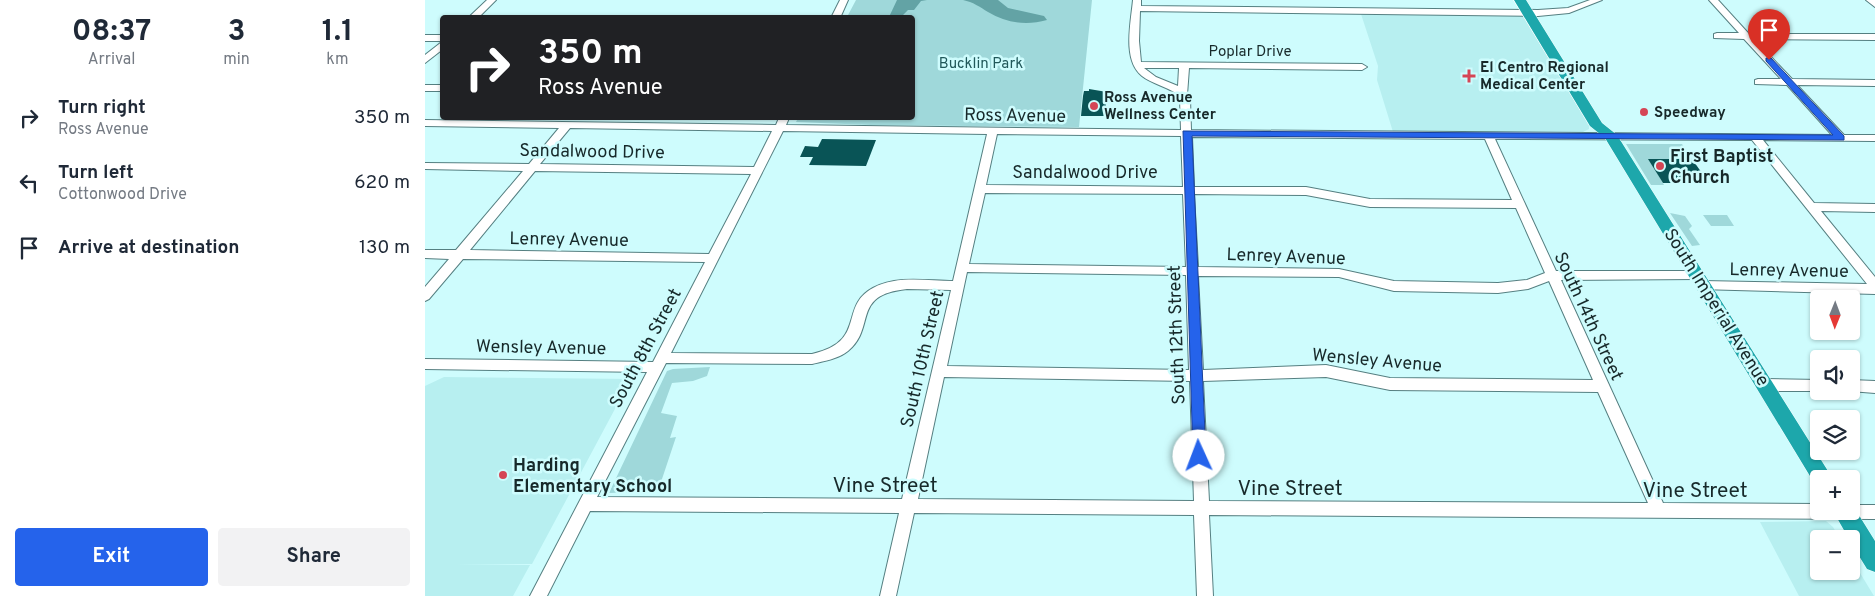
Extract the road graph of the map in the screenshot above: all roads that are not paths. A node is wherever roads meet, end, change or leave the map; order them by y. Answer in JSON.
{"nodes":[{"id":1,"x":492,"y":0,"type":"edge"},
{"id":2,"x":844,"y":0,"type":"edge"},
{"id":3,"x":1520,"y":0,"type":"edge"},
{"id":4,"x":1598,"y":0,"type":"edge"},
{"id":5,"x":1713,"y":0,"type":"edge"},
{"id":6,"x":1870,"y":0,"type":"edge"},
{"id":7,"x":1137,"y":4,"type":"edge"},
{"id":8,"x":1875,"y":4,"type":"edge"},
{"id":9,"x":1532,"y":8,"type":"edge"},
{"id":10,"x":475,"y":15,"type":"edge"},
{"id":11,"x":836,"y":15,"type":"edge"},
{"id":12,"x":1717,"y":36,"type":"dead end"},
{"id":13,"x":1747,"y":36,"type":"junction"},
{"id":14,"x":425,"y":38,"type":"edge"},
{"id":15,"x":440,"y":38,"type":"edge"},
{"id":16,"x":1875,"y":38,"type":"edge"},
{"id":17,"x":440,"y":47,"type":"edge"},
{"id":18,"x":425,"y":60,"type":"edge"},
{"id":19,"x":1138,"y":65,"type":"junction"},
{"id":20,"x":1184,"y":65,"type":"junction"},
{"id":21,"x":1362,"y":67,"type":"dead end"},
{"id":22,"x":1758,"y":82,"type":"dead end"},
{"id":23,"x":1790,"y":83,"type":"junction"},
{"id":24,"x":1875,"y":83,"type":"edge"},
{"id":25,"x":425,"y":88,"type":"edge"},
{"id":26,"x":440,"y":88,"type":"edge"},
{"id":27,"x":1183,"y":94,"type":"junction"},
{"id":28,"x":781,"y":122,"type":"edge"},
{"id":29,"x":425,"y":123,"type":"edge"},
{"id":30,"x":567,"y":125,"type":"junction"},
{"id":31,"x":993,"y":131,"type":"junction"},
{"id":32,"x":1187,"y":133,"type":"junction"},
{"id":33,"x":1488,"y":134,"type":"junction"},
{"id":34,"x":1610,"y":135,"type":"junction"},
{"id":35,"x":1755,"y":137,"type":"junction"},
{"id":36,"x":1841,"y":138,"type":"junction"},
{"id":37,"x":1875,"y":138,"type":"edge"},
{"id":38,"x":425,"y":166,"type":"edge"},
{"id":39,"x":533,"y":168,"type":"junction"},
{"id":40,"x":758,"y":171,"type":"junction"},
{"id":41,"x":979,"y":189,"type":"junction"},
{"id":42,"x":1189,"y":191,"type":"junction"},
{"id":43,"x":1519,"y":204,"type":"junction"},
{"id":44,"x":1812,"y":206,"type":"junction"},
{"id":45,"x":1875,"y":208,"type":"edge"},
{"id":46,"x":425,"y":254,"type":"edge"},
{"id":47,"x":460,"y":255,"type":"junction"},
{"id":48,"x":713,"y":258,"type":"junction"},
{"id":49,"x":962,"y":268,"type":"junction"},
{"id":50,"x":1192,"y":271,"type":"junction"},
{"id":51,"x":1551,"y":276,"type":"junction"},
{"id":52,"x":1700,"y":281,"type":"junction"},
{"id":53,"x":958,"y":286,"type":"junction"},
{"id":54,"x":1875,"y":287,"type":"edge"},
{"id":55,"x":425,"y":296,"type":"edge"},
{"id":56,"x":658,"y":363,"type":"junction"},
{"id":57,"x":425,"y":364,"type":"edge"},
{"id":58,"x":939,"y":371,"type":"junction"},
{"id":59,"x":1196,"y":376,"type":"junction"},
{"id":60,"x":1765,"y":385,"type":"junction"},
{"id":61,"x":1602,"y":386,"type":"junction"},
{"id":62,"x":1810,"y":386,"type":"edge"},
{"id":63,"x":1860,"y":386,"type":"edge"},
{"id":64,"x":1875,"y":387,"type":"edge"},
{"id":65,"x":1817,"y":470,"type":"edge"},
{"id":66,"x":585,"y":504,"type":"junction"},
{"id":67,"x":908,"y":506,"type":"junction"},
{"id":68,"x":1202,"y":509,"type":"junction"},
{"id":69,"x":1659,"y":511,"type":"junction"},
{"id":70,"x":1810,"y":511,"type":"edge"},
{"id":71,"x":1860,"y":512,"type":"edge"},
{"id":72,"x":1875,"y":512,"type":"edge"},
{"id":73,"x":1850,"y":520,"type":"edge"},
{"id":74,"x":1875,"y":561,"type":"edge"},
{"id":75,"x":538,"y":596,"type":"edge"},
{"id":76,"x":888,"y":596,"type":"edge"},
{"id":77,"x":1205,"y":596,"type":"edge"}],
"edges":[{"from":1,"to":10,"type":"street"},
{"from":2,"to":11,"type":"street"},
{"from":3,"to":9,"type":"highway","name":"South Imperial Avenue"},
{"from":4,"to":9,"type":"street"},
{"from":5,"to":13,"type":"street"},
{"from":6,"to":8,"type":"street"},
{"from":7,"to":9,"type":"street"},
{"from":7,"to":19,"type":"street"},
{"from":9,"to":34,"type":"highway","name":"South Imperial Avenue"},
{"from":12,"to":13,"type":"street"},
{"from":13,"to":16,"type":"street"},
{"from":13,"to":23,"type":"street"},
{"from":14,"to":15,"type":"street"},
{"from":17,"to":18,"type":"street"},
{"from":19,"to":20,"type":"street","name":"Poplar Drive"},
{"from":19,"to":27,"type":"street"},
{"from":20,"to":21,"type":"street","name":"Poplar Drive"},
{"from":20,"to":27,"type":"street","name":"South 12th Street"},
{"from":22,"to":23,"type":"street"},
{"from":23,"to":24,"type":"street"},
{"from":23,"to":36,"type":"street"},
{"from":25,"to":26,"type":"street"},
{"from":27,"to":32,"type":"street","name":"South 12th Street"},
{"from":28,"to":30,"type":"street","name":"Ross Avenue"},
{"from":28,"to":31,"type":"street","name":"Ross Avenue"},
{"from":28,"to":40,"type":"street","name":"South 8th Street"},
{"from":29,"to":30,"type":"street","name":"Ross Avenue"},
{"from":30,"to":39,"type":"street"},
{"from":31,"to":32,"type":"street","name":"Ross Avenue"},
{"from":31,"to":41,"type":"street","name":"South 10th Street"},
{"from":32,"to":33,"type":"street","name":"Ross Avenue"},
{"from":32,"to":42,"type":"street","name":"South 12th Street"},
{"from":33,"to":34,"type":"street","name":"Ross Avenue"},
{"from":33,"to":43,"type":"street","name":"South 14th Street"},
{"from":34,"to":35,"type":"street","name":"Ross Avenue"},
{"from":34,"to":52,"type":"highway","name":"South Imperial Avenue"},
{"from":35,"to":36,"type":"street","name":"Ross Avenue"},
{"from":35,"to":44,"type":"street"},
{"from":36,"to":37,"type":"street","name":"Ross Avenue"},
{"from":38,"to":39,"type":"street","name":"Sandalwood Drive"},
{"from":39,"to":40,"type":"street","name":"Sandalwood Drive"},
{"from":39,"to":47,"type":"street"},
{"from":40,"to":48,"type":"street","name":"South 8th Street"},
{"from":41,"to":42,"type":"street","name":"Sandalwood Drive"},
{"from":41,"to":49,"type":"street","name":"South 10th Street"},
{"from":42,"to":43,"type":"street","name":"Sandalwood Drive"},
{"from":42,"to":50,"type":"street","name":"South 12th Street"},
{"from":43,"to":51,"type":"street","name":"South 14th Street"},
{"from":44,"to":45,"type":"street"},
{"from":44,"to":54,"type":"street"},
{"from":46,"to":47,"type":"street","name":"Lenrey Avenue"},
{"from":47,"to":48,"type":"street","name":"Lenrey Avenue"},
{"from":47,"to":55,"type":"street"},
{"from":48,"to":56,"type":"street","name":"South 8th Street"},
{"from":49,"to":50,"type":"street","name":"Lenrey Avenue"},
{"from":49,"to":53,"type":"street","name":"South 10th Street"},
{"from":50,"to":51,"type":"street","name":"Lenrey Avenue"},
{"from":50,"to":59,"type":"street","name":"South 12th Street"},
{"from":51,"to":52,"type":"street","name":"Lenrey Avenue"},
{"from":51,"to":61,"type":"street","name":"South 14th Street"},
{"from":52,"to":54,"type":"street","name":"Lenrey Avenue"},
{"from":52,"to":60,"type":"highway","name":"South Imperial Avenue"},
{"from":53,"to":56,"type":"street","name":"Wensley Avenue"},
{"from":53,"to":58,"type":"street","name":"South 10th Street"},
{"from":56,"to":57,"type":"street","name":"Wensley Avenue"},
{"from":56,"to":66,"type":"street","name":"South 8th Street"},
{"from":58,"to":59,"type":"street","name":"Wensley Avenue"},
{"from":58,"to":67,"type":"street","name":"South 10th Street"},
{"from":59,"to":61,"type":"street","name":"Wensley Avenue"},
{"from":59,"to":68,"type":"street","name":"South 12th Street"},
{"from":60,"to":62,"type":"street"},
{"from":60,"to":65,"type":"highway","name":"South Imperial Avenue"},
{"from":61,"to":69,"type":"street","name":"South 14th Street"},
{"from":63,"to":64,"type":"street"},
{"from":66,"to":67,"type":"street","name":"Vine Street"},
{"from":66,"to":75,"type":"street","name":"South 8th Street"},
{"from":67,"to":68,"type":"street","name":"Vine Street"},
{"from":67,"to":76,"type":"street","name":"South 10th Street"},
{"from":68,"to":69,"type":"street","name":"Vine Street"},
{"from":68,"to":77,"type":"street","name":"South 12th Street"},
{"from":69,"to":70,"type":"street","name":"Vine Street"},
{"from":71,"to":72,"type":"street","name":"Vine Street"},
{"from":73,"to":74,"type":"highway"}]}
